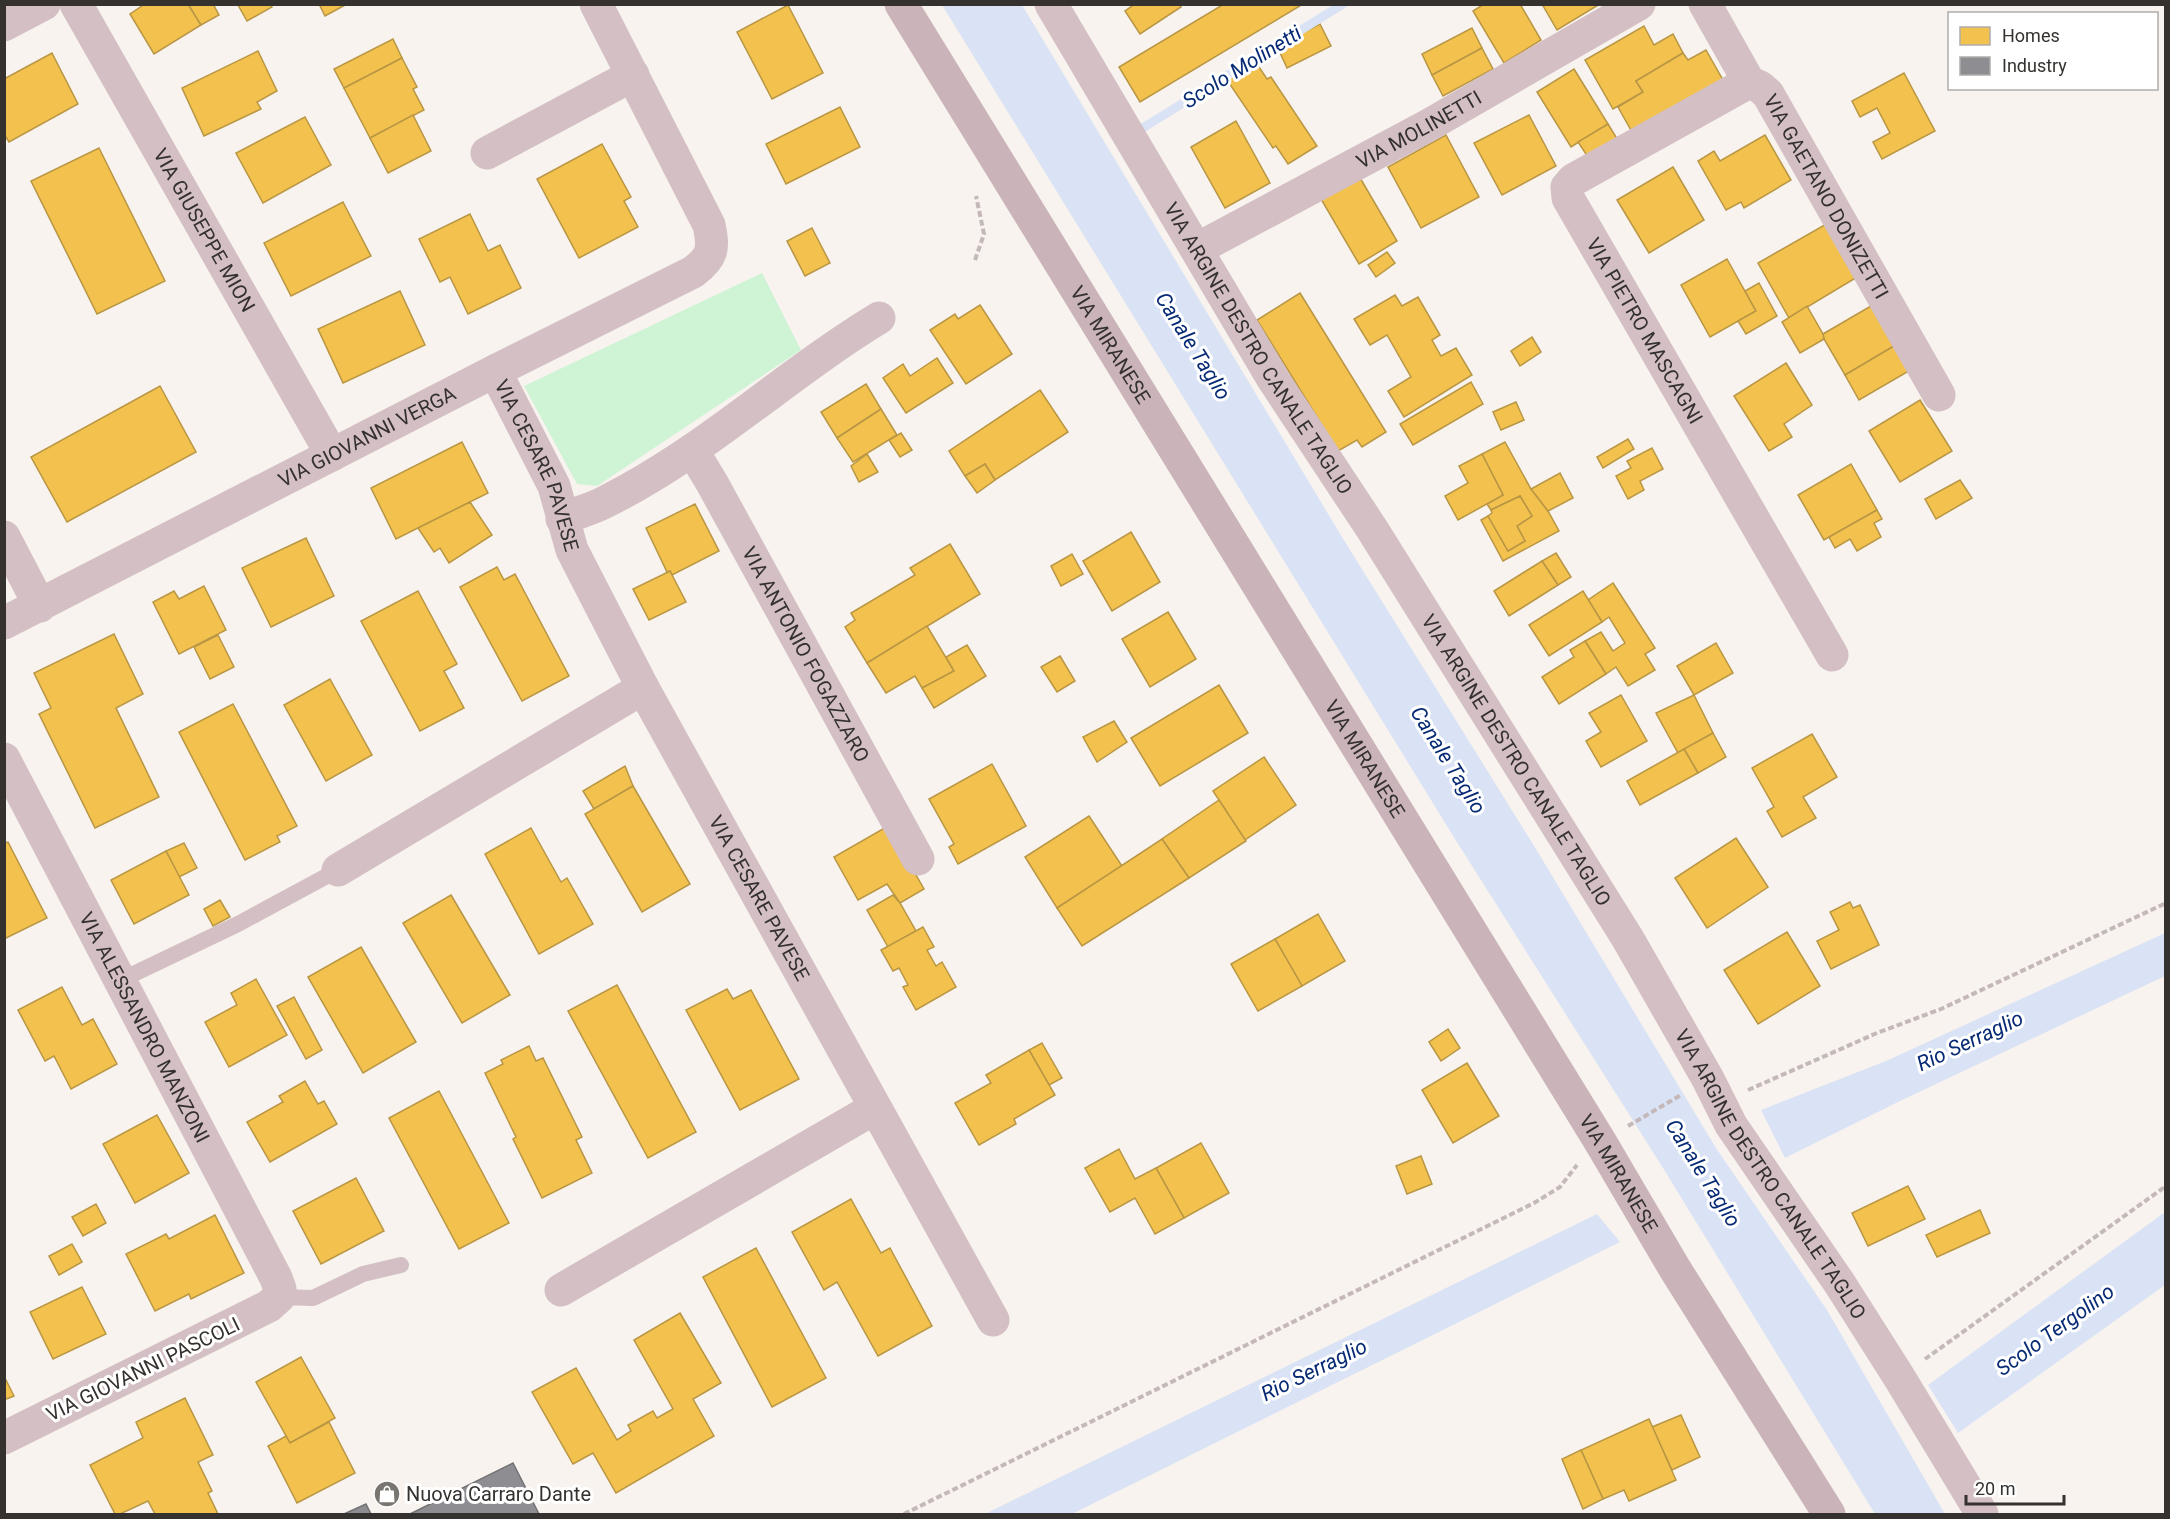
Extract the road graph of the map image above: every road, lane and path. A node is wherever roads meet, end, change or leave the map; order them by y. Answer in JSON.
{"nodes":[{"id":1,"x":44,"y":4,"type":"edge"},
{"id":2,"x":76,"y":4,"type":"edge"},
{"id":3,"x":596,"y":4,"type":"edge"},
{"id":4,"x":901,"y":4,"type":"edge"},
{"id":5,"x":1051,"y":4,"type":"edge"},
{"id":6,"x":1639,"y":4,"type":"edge"},
{"id":7,"x":1705,"y":4,"type":"edge"},
{"id":8,"x":4,"y":25,"type":"edge"},
{"id":9,"x":633,"y":75,"type":"junction"},
{"id":10,"x":1749,"y":82,"type":"junction"},
{"id":11,"x":487,"y":153,"type":"dead end"},
{"id":12,"x":976,"y":196,"type":"dead end"},
{"id":13,"x":1197,"y":249,"type":"junction"},
{"id":14,"x":975,"y":260,"type":"dead end"},
{"id":15,"x":879,"y":318,"type":"dead end"},
{"id":16,"x":495,"y":371,"type":"junction"},
{"id":17,"x":1938,"y":395,"type":"dead end"},
{"id":18,"x":692,"y":450,"type":"junction"},
{"id":19,"x":332,"y":455,"type":"junction"},
{"id":20,"x":562,"y":519,"type":"junction"},
{"id":21,"x":4,"y":537,"type":"edge"},
{"id":22,"x":40,"y":606,"type":"junction"},
{"id":23,"x":4,"y":623,"type":"edge"},
{"id":24,"x":1832,"y":655,"type":"dead end"},
{"id":25,"x":643,"y":688,"type":"junction"},
{"id":26,"x":4,"y":759,"type":"edge"},
{"id":27,"x":918,"y":860,"type":"dead end"},
{"id":28,"x":338,"y":870,"type":"joint"},
{"id":29,"x":2166,"y":903,"type":"edge"},
{"id":30,"x":122,"y":980,"type":"junction"},
{"id":31,"x":1685,"y":1092,"type":"dead end"},
{"id":32,"x":1720,"y":1102,"type":"junction"},
{"id":33,"x":875,"y":1108,"type":"junction"},
{"id":34,"x":1610,"y":1138,"type":"junction"},
{"id":35,"x":2166,"y":1186,"type":"edge"},
{"id":36,"x":401,"y":1265,"type":"dead end"},
{"id":37,"x":561,"y":1290,"type":"dead end"},
{"id":38,"x":279,"y":1296,"type":"junction"},
{"id":39,"x":993,"y":1320,"type":"dead end"},
{"id":40,"x":1899,"y":1377,"type":"junction"},
{"id":41,"x":4,"y":1438,"type":"edge"},
{"id":42,"x":904,"y":1515,"type":"edge"},
{"id":43,"x":1829,"y":1515,"type":"edge"},
{"id":44,"x":1982,"y":1515,"type":"edge"}],
"edges":[{"from":1,"to":8,"type":"street"},
{"from":2,"to":19,"type":"street","name":"VIA GIUSEPPE MION"},
{"from":3,"to":9,"type":"street"},
{"from":4,"to":34,"type":"main road","name":"VIA MIRANESE"},
{"from":5,"to":13,"type":"street","name":"VIA ARGINE DESTRO CANALE TAGLIO"},
{"from":6,"to":13,"type":"street","name":"VIA MOLINETTI"},
{"from":7,"to":10,"type":"street","name":"VIA GAETANO DONIZETTI"},
{"from":9,"to":11,"type":"street"},
{"from":9,"to":16,"type":"street","name":"VIA GIOVANNI VERGA"},
{"from":10,"to":17,"type":"street","name":"VIA GAETANO DONIZETTI"},
{"from":10,"to":24,"type":"street","name":"VIA PIETRO MASCAGNI"},
{"from":12,"to":14,"type":"path"},
{"from":13,"to":32,"type":"street","name":"VIA ARGINE DESTRO CANALE TAGLIO"},
{"from":15,"to":18,"type":"street"},
{"from":16,"to":19,"type":"street","name":"VIA GIOVANNI VERGA"},
{"from":16,"to":20,"type":"street","name":"VIA CESARE PAVESE"},
{"from":18,"to":20,"type":"street"},
{"from":18,"to":27,"type":"street","name":"VIA ANTONIO FOGAZZARO"},
{"from":19,"to":22,"type":"street","name":"VIA GIOVANNI VERGA"},
{"from":20,"to":25,"type":"street","name":"VIA CESARE PAVESE"},
{"from":21,"to":22,"type":"street"},
{"from":22,"to":23,"type":"street","name":"VIA GIOVANNI VERGA"},
{"from":25,"to":28,"type":"street"},
{"from":25,"to":33,"type":"street","name":"VIA CESARE PAVESE"},
{"from":26,"to":30,"type":"street","name":"VIA ALESSANDRO MANZONI"},
{"from":28,"to":30,"type":"lane"},
{"from":29,"to":32,"type":"path"},
{"from":30,"to":38,"type":"street","name":"VIA ALESSANDRO MANZONI"},
{"from":31,"to":34,"type":"path"},
{"from":32,"to":40,"type":"street","name":"VIA ARGINE DESTRO CANALE TAGLIO"},
{"from":33,"to":37,"type":"street"},
{"from":33,"to":39,"type":"street","name":"VIA CESARE PAVESE"},
{"from":34,"to":42,"type":"path"},
{"from":34,"to":43,"type":"main road","name":"VIA MIRANESE"},
{"from":35,"to":40,"type":"path"},
{"from":36,"to":38,"type":"lane"},
{"from":38,"to":41,"type":"street","name":"VIA GIOVANNI PASCOLI"},
{"from":40,"to":44,"type":"street","name":"VIA ARGINE DESTRO CANALE TAGLIO"}]}
